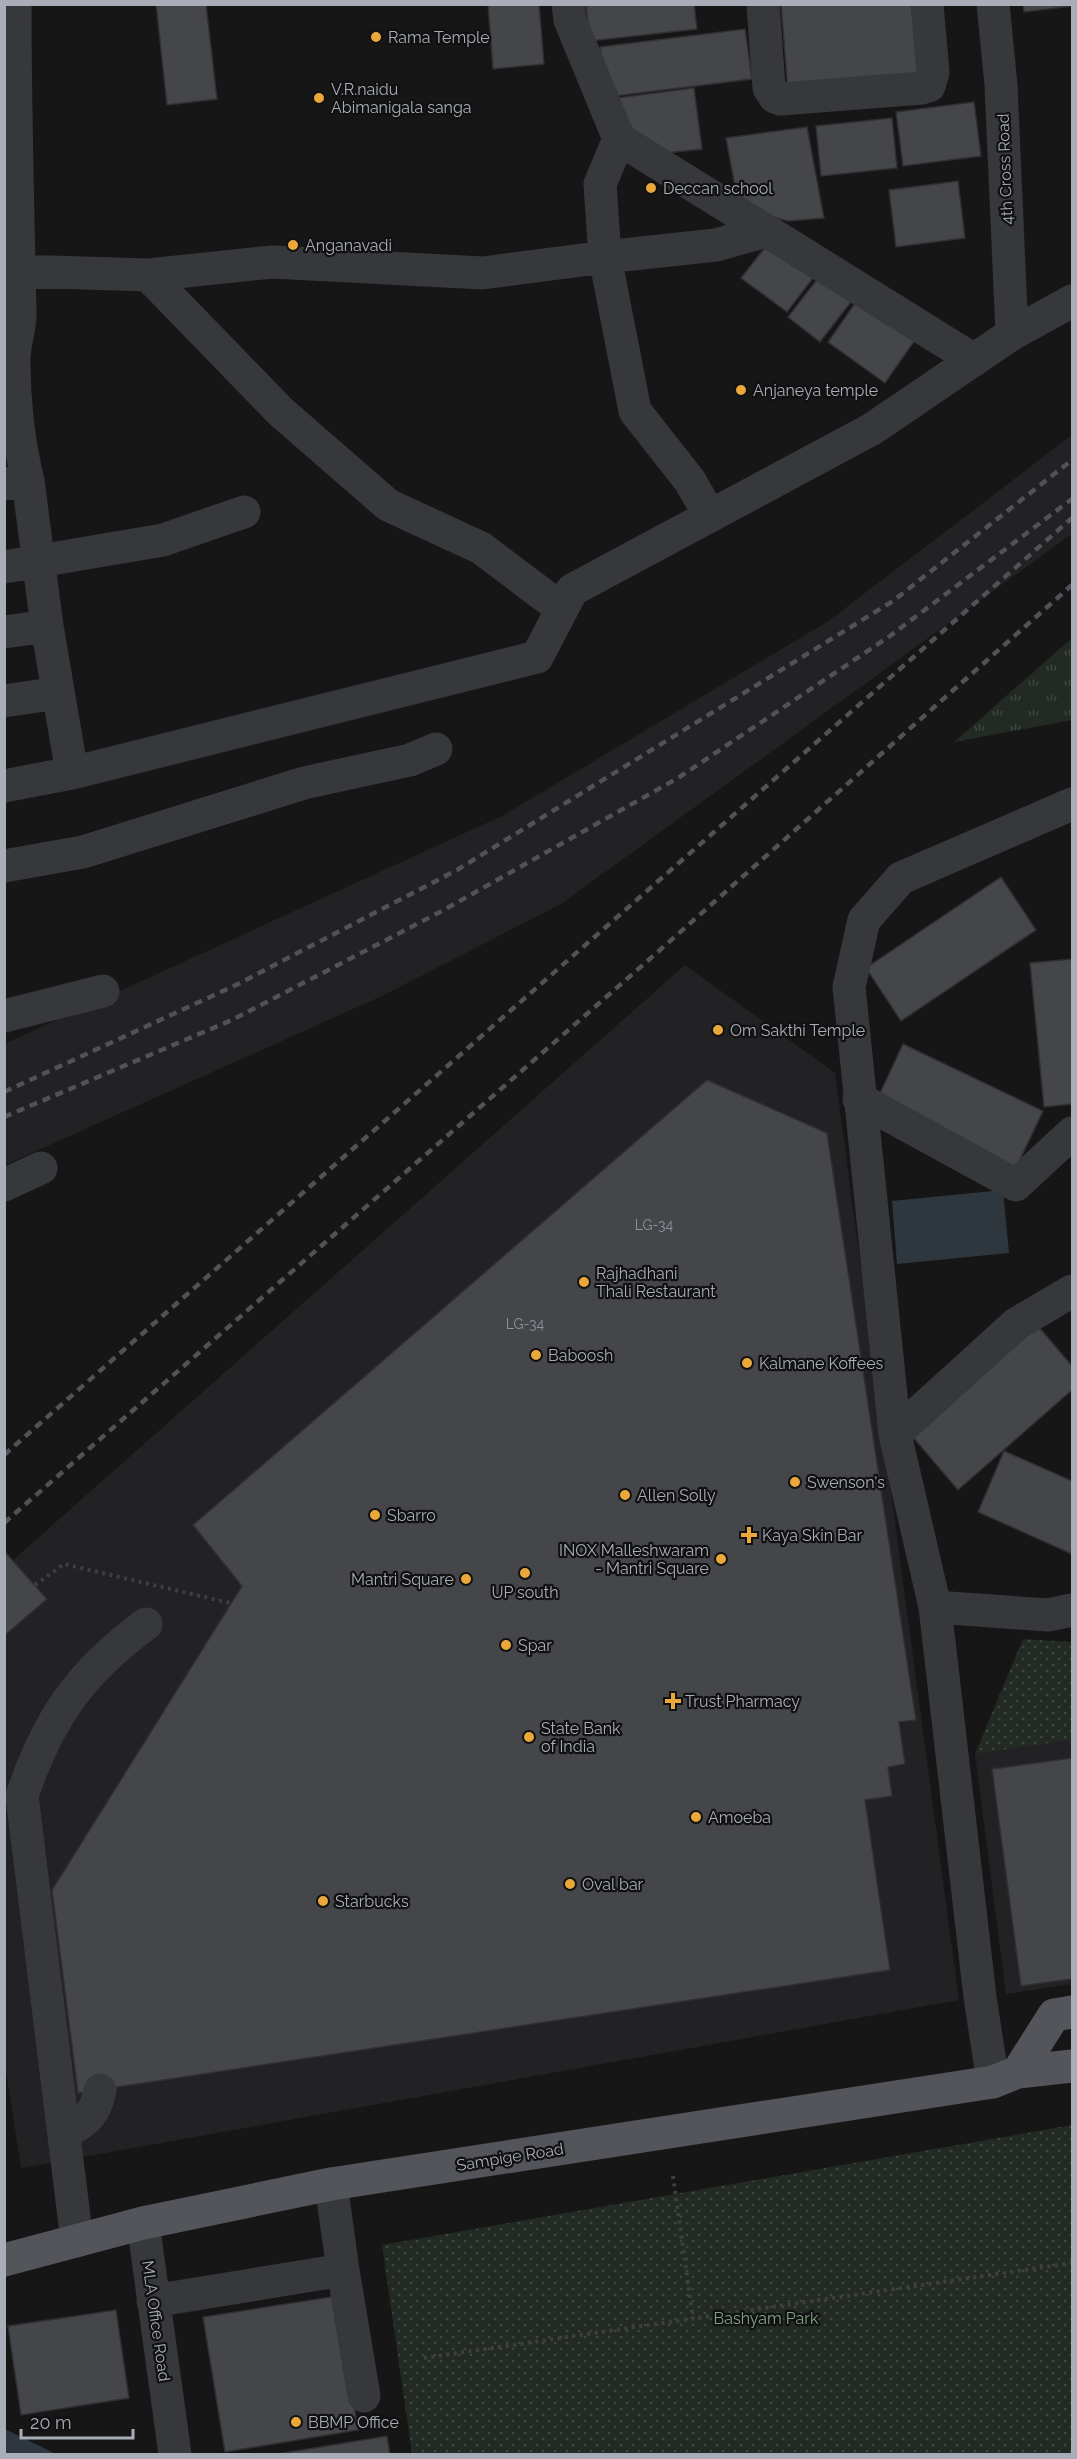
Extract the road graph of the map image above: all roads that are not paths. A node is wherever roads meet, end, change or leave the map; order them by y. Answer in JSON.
{"nodes":[{"id":1,"x":15,"y":4,"type":"edge"},
{"id":2,"x":763,"y":4,"type":"edge"},
{"id":3,"x":927,"y":4,"type":"edge"},
{"id":4,"x":993,"y":4,"type":"edge"},
{"id":5,"x":569,"y":13,"type":"edge"},
{"id":6,"x":619,"y":139,"type":"junction"},
{"id":7,"x":766,"y":231,"type":"junction"},
{"id":8,"x":14,"y":232,"type":"edge"},
{"id":9,"x":604,"y":257,"type":"junction"},
{"id":10,"x":148,"y":275,"type":"junction"},
{"id":11,"x":1072,"y":301,"type":"edge"},
{"id":12,"x":12,"y":318,"type":"edge"},
{"id":13,"x":1012,"y":334,"type":"junction"},
{"id":14,"x":974,"y":360,"type":"junction"},
{"id":15,"x":16,"y":483,"type":"edge"},
{"id":16,"x":244,"y":512,"type":"dead end"},
{"id":17,"x":710,"y":516,"type":"junction"},
{"id":18,"x":38,"y":562,"type":"junction"},
{"id":19,"x":4,"y":567,"type":"edge"},
{"id":20,"x":562,"y":609,"type":"junction"},
{"id":21,"x":47,"y":626,"type":"junction"},
{"id":22,"x":4,"y":632,"type":"edge"},
{"id":23,"x":58,"y":693,"type":"junction"},
{"id":24,"x":4,"y":701,"type":"edge"},
{"id":25,"x":436,"y":749,"type":"dead end"},
{"id":26,"x":72,"y":773,"type":"junction"},
{"id":27,"x":4,"y":786,"type":"edge"},
{"id":28,"x":1072,"y":804,"type":"edge"},
{"id":29,"x":4,"y":866,"type":"edge"},
{"id":30,"x":103,"y":991,"type":"dead end"},
{"id":31,"x":4,"y":1016,"type":"edge"},
{"id":32,"x":860,"y":1100,"type":"junction"},
{"id":33,"x":1072,"y":1133,"type":"edge"},
{"id":34,"x":41,"y":1168,"type":"dead end"},
{"id":35,"x":4,"y":1185,"type":"edge"},
{"id":36,"x":1072,"y":1291,"type":"edge"},
{"id":37,"x":895,"y":1434,"type":"junction"},
{"id":38,"x":935,"y":1607,"type":"junction"},
{"id":39,"x":1072,"y":1610,"type":"edge"},
{"id":40,"x":146,"y":1624,"type":"dead end"},
{"id":41,"x":1072,"y":2012,"type":"edge"},
{"id":42,"x":1072,"y":2066,"type":"edge"},
{"id":43,"x":1006,"y":2077,"type":"junction"},
{"id":44,"x":100,"y":2090,"type":"dead end"},
{"id":45,"x":64,"y":2131,"type":"junction"},
{"id":46,"x":331,"y":2184,"type":"junction"},
{"id":47,"x":143,"y":2223,"type":"junction"},
{"id":48,"x":77,"y":2241,"type":"junction"},
{"id":49,"x":4,"y":2260,"type":"edge"},
{"id":50,"x":343,"y":2270,"type":"junction"},
{"id":51,"x":153,"y":2301,"type":"junction"},
{"id":52,"x":364,"y":2396,"type":"dead end"},
{"id":53,"x":175,"y":2454,"type":"edge"}],
"edges":[{"from":1,"to":8,"type":"street"},
{"from":2,"to":3,"type":"street"},
{"from":4,"to":13,"type":"street","name":"4th Cross Road"},
{"from":5,"to":6,"type":"street"},
{"from":6,"to":7,"type":"street"},
{"from":6,"to":9,"type":"street"},
{"from":7,"to":9,"type":"street"},
{"from":7,"to":14,"type":"street"},
{"from":8,"to":10,"type":"street"},
{"from":8,"to":12,"type":"street"},
{"from":9,"to":10,"type":"street"},
{"from":9,"to":17,"type":"street"},
{"from":10,"to":20,"type":"street"},
{"from":11,"to":13,"type":"street"},
{"from":12,"to":15,"type":"street"},
{"from":13,"to":14,"type":"street"},
{"from":14,"to":17,"type":"street"},
{"from":15,"to":18,"type":"street"},
{"from":16,"to":18,"type":"street"},
{"from":17,"to":20,"type":"street"},
{"from":18,"to":19,"type":"street"},
{"from":18,"to":21,"type":"street"},
{"from":20,"to":26,"type":"street"},
{"from":21,"to":22,"type":"street"},
{"from":21,"to":23,"type":"street"},
{"from":23,"to":24,"type":"street"},
{"from":23,"to":26,"type":"street"},
{"from":25,"to":29,"type":"street"},
{"from":26,"to":27,"type":"street"},
{"from":28,"to":32,"type":"street"},
{"from":30,"to":31,"type":"street"},
{"from":32,"to":33,"type":"street"},
{"from":32,"to":37,"type":"street"},
{"from":34,"to":35,"type":"street"},
{"from":36,"to":37,"type":"street"},
{"from":37,"to":38,"type":"street"},
{"from":38,"to":39,"type":"street"},
{"from":38,"to":43,"type":"street"},
{"from":40,"to":45,"type":"street"},
{"from":41,"to":43,"type":"main road"},
{"from":42,"to":43,"type":"main road","name":"Sampige Road"},
{"from":43,"to":46,"type":"main road","name":"Sampige Road"},
{"from":44,"to":45,"type":"street"},
{"from":45,"to":48,"type":"street"},
{"from":46,"to":47,"type":"main road","name":"Sampige Road"},
{"from":46,"to":50,"type":"street"},
{"from":47,"to":48,"type":"main road","name":"Sampige Road"},
{"from":47,"to":51,"type":"street","name":"MLA Office Road"},
{"from":48,"to":49,"type":"main road","name":"Sampige Road"},
{"from":50,"to":51,"type":"street"},
{"from":50,"to":52,"type":"street"},
{"from":51,"to":53,"type":"street","name":"MLA Office Road"}]}
